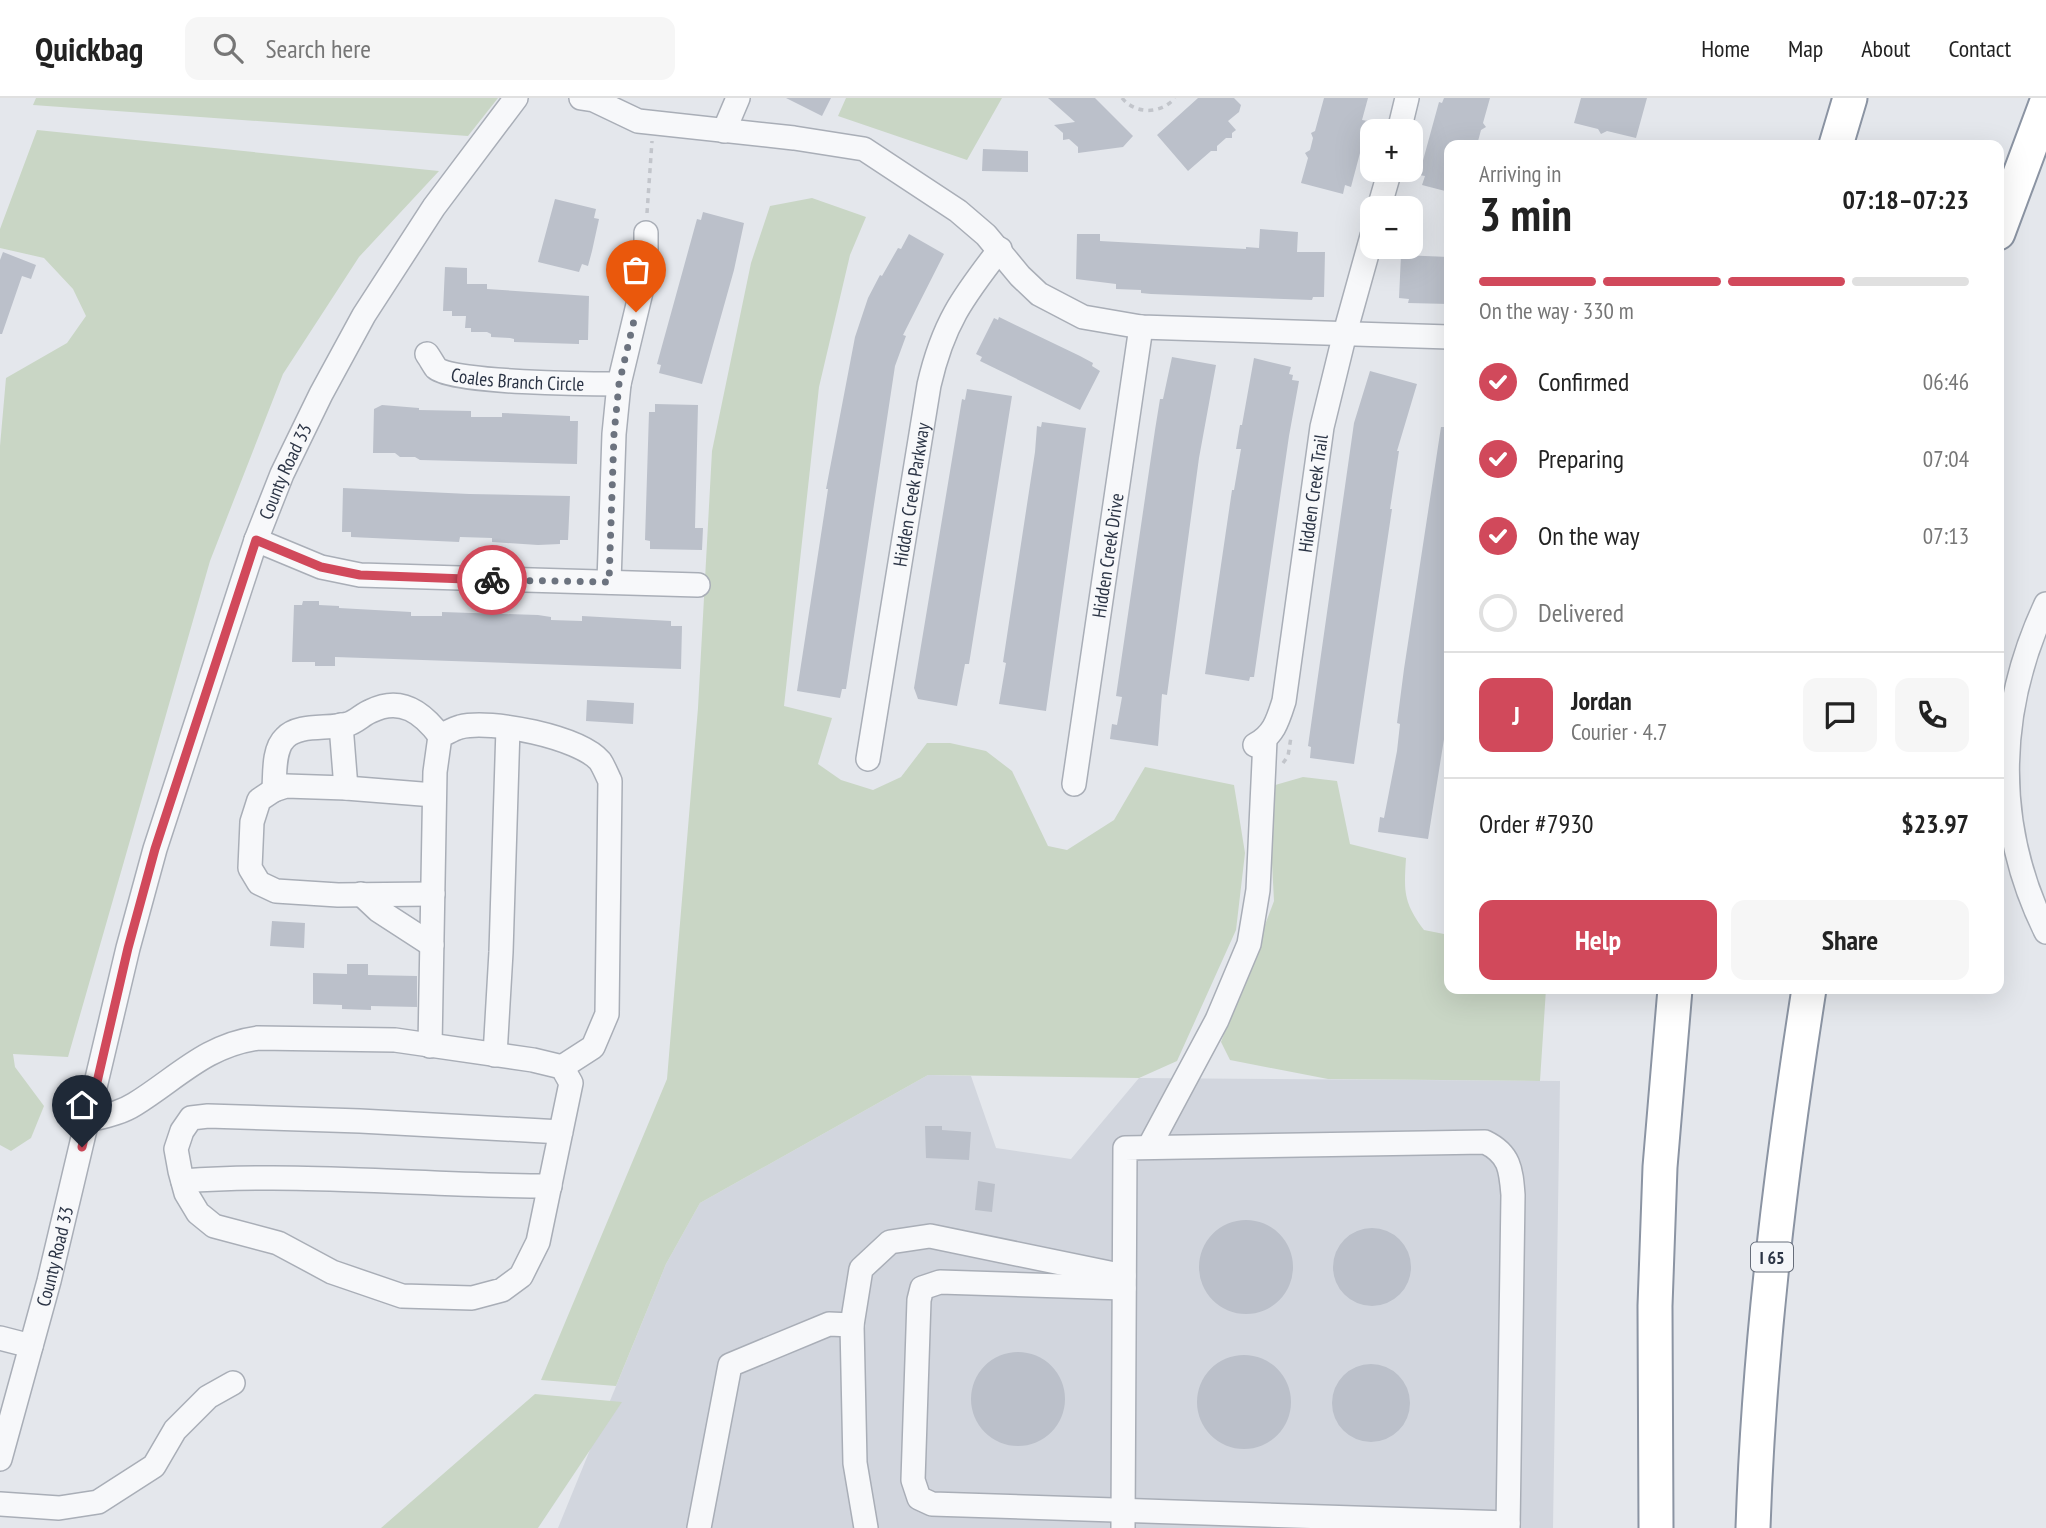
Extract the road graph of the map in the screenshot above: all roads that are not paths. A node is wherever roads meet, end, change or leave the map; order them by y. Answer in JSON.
{"nodes":[{"id":1,"x":516,"y":98,"type":"edge"},
{"id":2,"x":738,"y":98,"type":"edge"},
{"id":3,"x":1407,"y":98,"type":"edge"},
{"id":4,"x":1850,"y":98,"type":"edge"},
{"id":5,"x":589,"y":99,"type":"edge"},
{"id":6,"x":2046,"y":104,"type":"edge"},
{"id":7,"x":1402,"y":119,"type":"edge"},
{"id":8,"x":724,"y":131,"type":"junction"},
{"id":9,"x":1837,"y":140,"type":"edge"},
{"id":10,"x":2004,"y":217,"type":"edge"},
{"id":11,"x":646,"y":233,"type":"road end"},
{"id":12,"x":1000,"y":249,"type":"junction"},
{"id":13,"x":1366,"y":259,"type":"edge"},
{"id":14,"x":1141,"y":327,"type":"junction"},
{"id":15,"x":1345,"y":333,"type":"junction"},
{"id":16,"x":1444,"y":337,"type":"edge"},
{"id":17,"x":427,"y":354,"type":"dead end"},
{"id":18,"x":619,"y":384,"type":"junction"},
{"id":19,"x":256,"y":540,"type":"junction"},
{"id":20,"x":609,"y":582,"type":"junction"},
{"id":21,"x":698,"y":585,"type":"dead end"},
{"id":22,"x":2046,"y":604,"type":"edge"},
{"id":23,"x":341,"y":725,"type":"junction"},
{"id":24,"x":508,"y":728,"type":"junction"},
{"id":25,"x":440,"y":736,"type":"junction"},
{"id":26,"x":868,"y":759,"type":"dead end"},
{"id":27,"x":1074,"y":784,"type":"dead end"},
{"id":28,"x":346,"y":788,"type":"junction"},
{"id":29,"x":274,"y":790,"type":"junction"},
{"id":30,"x":434,"y":795,"type":"junction"},
{"id":31,"x":361,"y":894,"type":"junction"},
{"id":32,"x":433,"y":894,"type":"junction"},
{"id":33,"x":2046,"y":932,"type":"edge"},
{"id":34,"x":432,"y":945,"type":"junction"},
{"id":35,"x":1675,"y":994,"type":"edge"},
{"id":36,"x":1808,"y":994,"type":"edge"},
{"id":37,"x":430,"y":1046,"type":"junction"},
{"id":38,"x":495,"y":1055,"type":"junction"},
{"id":39,"x":562,"y":1067,"type":"junction"},
{"id":40,"x":89,"y":1120,"type":"junction"},
{"id":41,"x":561,"y":1132,"type":"junction"},
{"id":42,"x":1149,"y":1147,"type":"junction"},
{"id":43,"x":183,"y":1181,"type":"junction"},
{"id":44,"x":550,"y":1186,"type":"junction"},
{"id":45,"x":1125,"y":1282,"type":"junction"},
{"id":46,"x":852,"y":1325,"type":"junction"},
{"id":47,"x":1655,"y":1334,"type":"junction"},
{"id":48,"x":0,"y":1338,"type":"edge"},
{"id":49,"x":31,"y":1346,"type":"junction"},
{"id":50,"x":233,"y":1383,"type":"dead end"},
{"id":51,"x":0,"y":1459,"type":"edge"},
{"id":52,"x":0,"y":1504,"type":"edge"},
{"id":53,"x":1123,"y":1519,"type":"edge"},
{"id":54,"x":1508,"y":1526,"type":"edge"},
{"id":55,"x":699,"y":1528,"type":"edge"},
{"id":56,"x":866,"y":1528,"type":"edge"},
{"id":57,"x":1646,"y":1528,"type":"edge"},
{"id":58,"x":1656,"y":1528,"type":"edge"},
{"id":59,"x":1753,"y":1528,"type":"edge"}],
"edges":[{"from":1,"to":19,"type":"street","name":"County Road 33"},
{"from":2,"to":8,"type":"street"},
{"from":3,"to":7,"type":"street"},
{"from":4,"to":9,"type":"highway"},
{"from":5,"to":8,"type":"street"},
{"from":6,"to":10,"type":"highway"},
{"from":8,"to":12,"type":"street"},
{"from":11,"to":18,"type":"street"},
{"from":12,"to":14,"type":"street"},
{"from":12,"to":26,"type":"street","name":"Hidden Creek Parkway"},
{"from":13,"to":15,"type":"street","name":"Hidden Creek Trail"},
{"from":14,"to":15,"type":"street"},
{"from":14,"to":27,"type":"street","name":"Hidden Creek Drive"},
{"from":15,"to":16,"type":"street"},
{"from":15,"to":42,"type":"street","name":"Hidden Creek Trail"},
{"from":17,"to":18,"type":"street","name":"Coales Branch Circle"},
{"from":18,"to":20,"type":"street"},
{"from":19,"to":20,"type":"street"},
{"from":19,"to":40,"type":"street","name":"County Road 33"},
{"from":20,"to":21,"type":"street"},
{"from":22,"to":33,"type":"street"},
{"from":23,"to":25,"type":"street"},
{"from":23,"to":28,"type":"street"},
{"from":23,"to":29,"type":"street"},
{"from":24,"to":25,"type":"street"},
{"from":24,"to":38,"type":"street"},
{"from":24,"to":39,"type":"street"},
{"from":25,"to":30,"type":"street"},
{"from":28,"to":29,"type":"street"},
{"from":28,"to":30,"type":"street"},
{"from":29,"to":31,"type":"street"},
{"from":30,"to":32,"type":"street"},
{"from":31,"to":32,"type":"street"},
{"from":31,"to":34,"type":"street"},
{"from":32,"to":34,"type":"street"},
{"from":34,"to":37,"type":"street"},
{"from":35,"to":47,"type":"highway"},
{"from":36,"to":59,"type":"highway","number":"I 65"},
{"from":37,"to":38,"type":"street"},
{"from":37,"to":40,"type":"street"},
{"from":38,"to":39,"type":"street"},
{"from":39,"to":41,"type":"street"},
{"from":40,"to":49,"type":"street","name":"County Road 33"},
{"from":41,"to":43,"type":"street"},
{"from":41,"to":44,"type":"street"},
{"from":42,"to":45,"type":"street"},
{"from":42,"to":54,"type":"street"},
{"from":43,"to":44,"type":"street"},
{"from":43,"to":44,"type":"street"},
{"from":45,"to":46,"type":"street"},
{"from":45,"to":53,"type":"street"},
{"from":45,"to":53,"type":"street"},
{"from":46,"to":55,"type":"street"},
{"from":46,"to":56,"type":"street"},
{"from":47,"to":57,"type":"highway"},
{"from":47,"to":58,"type":"highway"},
{"from":48,"to":49,"type":"street"},
{"from":49,"to":51,"type":"street","name":"County Road 33"},
{"from":50,"to":52,"type":"street"},
{"from":53,"to":54,"type":"street"}]}
